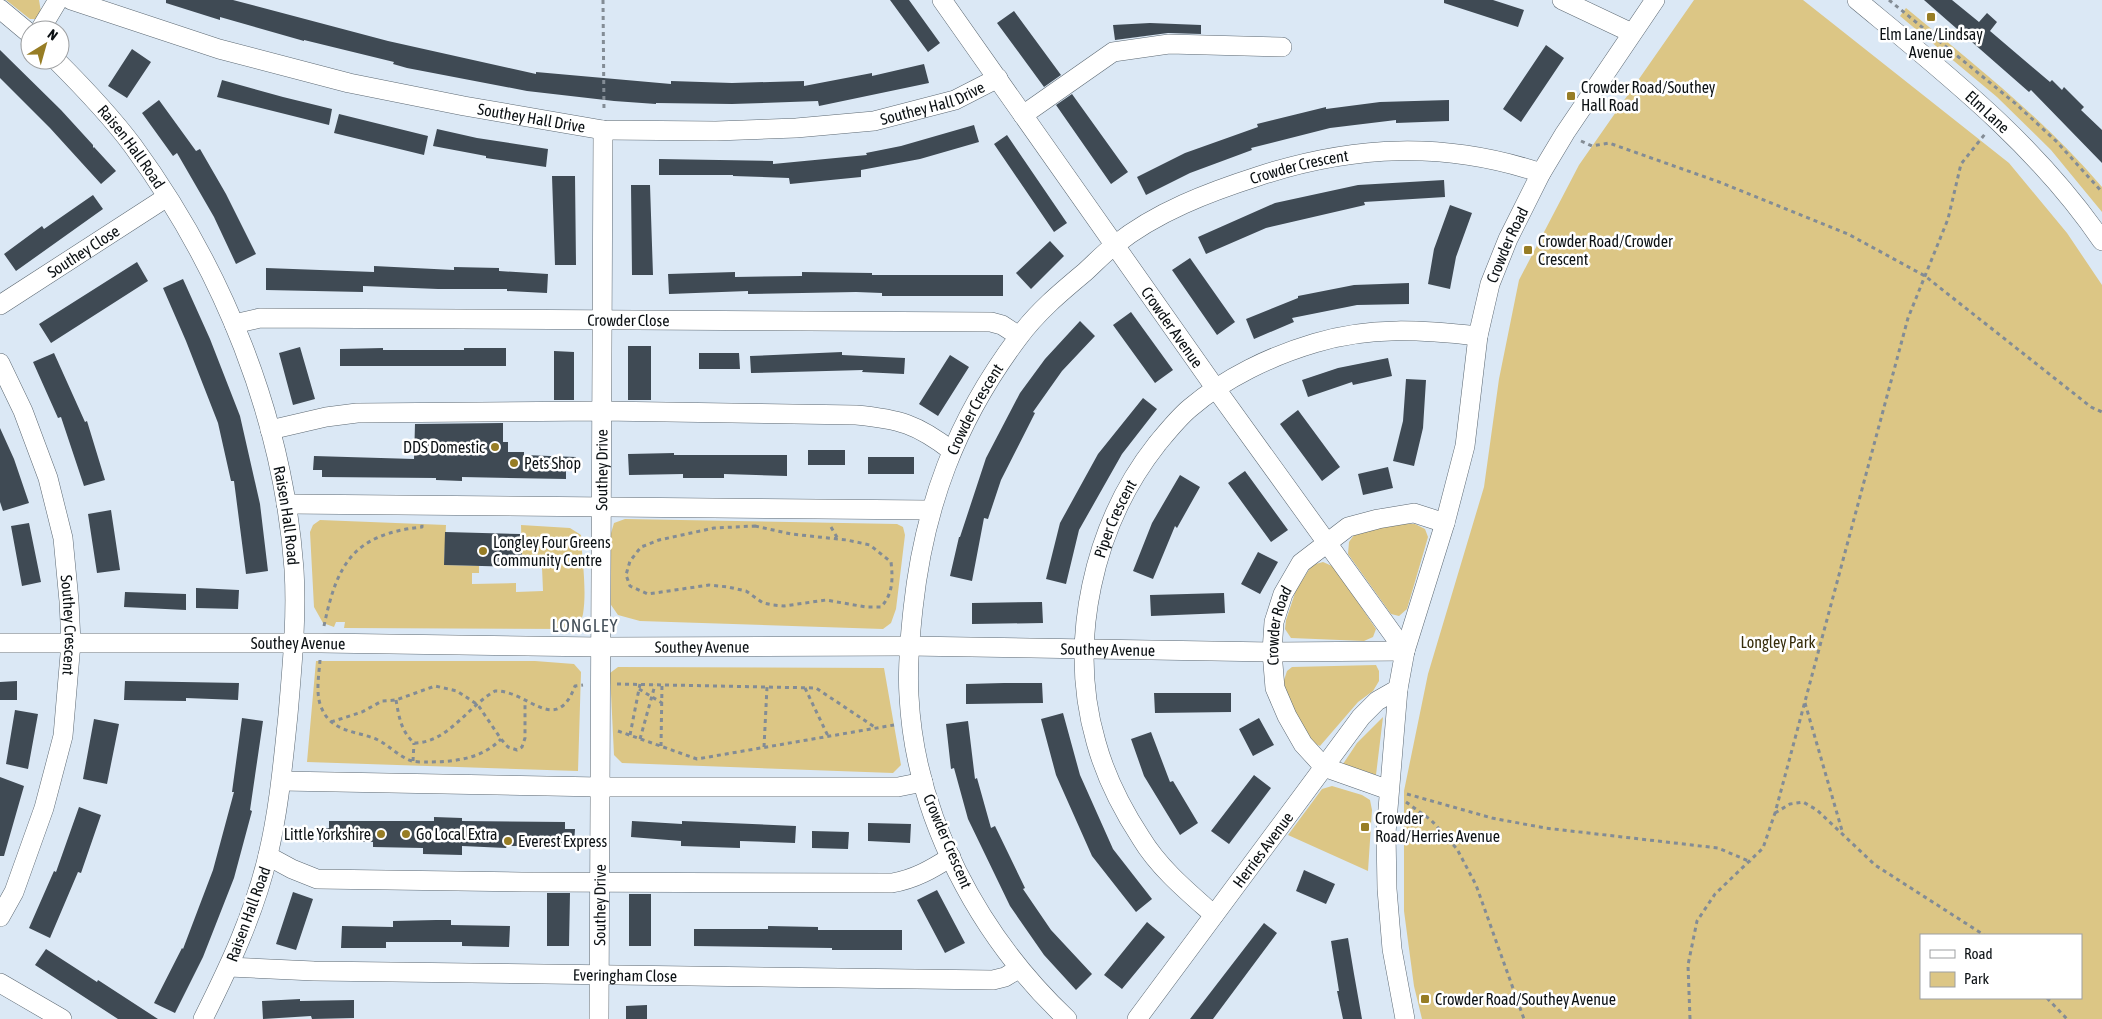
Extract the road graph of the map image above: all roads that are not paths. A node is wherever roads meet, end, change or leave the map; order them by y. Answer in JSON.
{"nodes":[{"id":1,"x":58,"y":0,"type":"edge"},
{"id":2,"x":71,"y":0,"type":"edge"},
{"id":3,"x":942,"y":0,"type":"edge"},
{"id":4,"x":1562,"y":0,"type":"edge"},
{"id":5,"x":1655,"y":0,"type":"edge"},
{"id":6,"x":1857,"y":0,"type":"edge"},
{"id":7,"x":0,"y":9,"type":"edge"},
{"id":8,"x":46,"y":20,"type":"edge"},
{"id":9,"x":20,"y":26,"type":"edge"},
{"id":10,"x":1632,"y":33,"type":"junction"},
{"id":11,"x":1282,"y":47,"type":"dead end"},
{"id":12,"x":66,"y":70,"type":"edge"},
{"id":13,"x":998,"y":78,"type":"junction"},
{"id":14,"x":1023,"y":115,"type":"junction"},
{"id":15,"x":604,"y":130,"type":"junction"},
{"id":16,"x":1541,"y":173,"type":"junction"},
{"id":17,"x":167,"y":197,"type":"junction"},
{"id":18,"x":2102,"y":241,"type":"edge"},
{"id":19,"x":1116,"y":244,"type":"junction"},
{"id":20,"x":0,"y":305,"type":"edge"},
{"id":21,"x":602,"y":320,"type":"junction"},
{"id":22,"x":234,"y":324,"type":"junction"},
{"id":23,"x":1019,"y":336,"type":"junction"},
{"id":24,"x":1478,"y":336,"type":"junction"},
{"id":25,"x":0,"y":363,"type":"edge"},
{"id":26,"x":1216,"y":389,"type":"junction"},
{"id":27,"x":602,"y":411,"type":"junction"},
{"id":28,"x":270,"y":430,"type":"junction"},
{"id":29,"x":952,"y":451,"type":"junction"},
{"id":30,"x":286,"y":504,"type":"junction"},
{"id":31,"x":602,"y":507,"type":"junction"},
{"id":32,"x":930,"y":510,"type":"junction"},
{"id":33,"x":1445,"y":523,"type":"junction"},
{"id":34,"x":1326,"y":543,"type":"junction"},
{"id":35,"x":0,"y":643,"type":"edge"},
{"id":36,"x":71,"y":643,"type":"junction"},
{"id":37,"x":295,"y":643,"type":"junction"},
{"id":38,"x":910,"y":646,"type":"junction"},
{"id":39,"x":601,"y":647,"type":"junction"},
{"id":40,"x":1085,"y":650,"type":"junction"},
{"id":41,"x":1272,"y":652,"type":"junction"},
{"id":42,"x":1405,"y":652,"type":"junction"},
{"id":43,"x":1398,"y":689,"type":"junction"},
{"id":44,"x":1324,"y":768,"type":"junction"},
{"id":45,"x":282,"y":781,"type":"junction"},
{"id":46,"x":923,"y":782,"type":"junction"},
{"id":47,"x":600,"y":787,"type":"junction"},
{"id":48,"x":1389,"y":790,"type":"junction"},
{"id":49,"x":268,"y":856,"type":"junction"},
{"id":50,"x":951,"y":857,"type":"junction"},
{"id":51,"x":600,"y":882,"type":"junction"},
{"id":52,"x":1214,"y":915,"type":"junction"},
{"id":53,"x":0,"y":917,"type":"edge"},
{"id":54,"x":229,"y":967,"type":"junction"},
{"id":55,"x":1018,"y":969,"type":"junction"},
{"id":56,"x":599,"y":976,"type":"junction"},
{"id":57,"x":0,"y":982,"type":"edge"},
{"id":58,"x":62,"y":1019,"type":"edge"},
{"id":59,"x":203,"y":1019,"type":"edge"},
{"id":60,"x":599,"y":1019,"type":"edge"},
{"id":61,"x":1067,"y":1019,"type":"edge"},
{"id":62,"x":1137,"y":1019,"type":"edge"},
{"id":63,"x":1406,"y":1019,"type":"edge"}],
"edges":[{"from":1,"to":8,"type":"street"},
{"from":2,"to":15,"type":"street","name":"Southey Hall Drive"},
{"from":3,"to":13,"type":"street","name":"Crowder Avenue"},
{"from":4,"to":10,"type":"street"},
{"from":5,"to":10,"type":"street","name":"Crowder Road"},
{"from":6,"to":18,"type":"street","name":"Elm Lane"},
{"from":7,"to":9,"type":"street"},
{"from":10,"to":16,"type":"street","name":"Crowder Road"},
{"from":11,"to":14,"type":"street"},
{"from":12,"to":17,"type":"street","name":"Raisen Hall Road"},
{"from":13,"to":14,"type":"street","name":"Crowder Avenue"},
{"from":13,"to":15,"type":"street","name":"Southey Hall Drive"},
{"from":14,"to":19,"type":"street","name":"Crowder Avenue"},
{"from":15,"to":21,"type":"street","name":"Southey Drive"},
{"from":16,"to":19,"type":"street","name":"Crowder Crescent"},
{"from":16,"to":24,"type":"street","name":"Crowder Road"},
{"from":17,"to":20,"type":"street","name":"Southey Close"},
{"from":17,"to":22,"type":"street","name":"Raisen Hall Road"},
{"from":19,"to":23,"type":"street","name":"Crowder Crescent"},
{"from":19,"to":26,"type":"street","name":"Crowder Avenue"},
{"from":21,"to":22,"type":"street","name":"Crowder Close"},
{"from":21,"to":23,"type":"street","name":"Crowder Close"},
{"from":21,"to":27,"type":"street","name":"Southey Drive"},
{"from":22,"to":28,"type":"street","name":"Raisen Hall Road"},
{"from":23,"to":29,"type":"street","name":"Crowder Crescent"},
{"from":24,"to":26,"type":"street","name":"Piper Crescent"},
{"from":24,"to":33,"type":"street","name":"Crowder Road"},
{"from":25,"to":36,"type":"street","name":"Southey Crescent"},
{"from":26,"to":34,"type":"street","name":"Crowder Avenue"},
{"from":26,"to":40,"type":"street","name":"Piper Crescent"},
{"from":27,"to":28,"type":"street"},
{"from":27,"to":29,"type":"street"},
{"from":27,"to":31,"type":"street","name":"Southey Drive"},
{"from":28,"to":30,"type":"street","name":"Raisen Hall Road"},
{"from":29,"to":32,"type":"street","name":"Crowder Crescent"},
{"from":30,"to":31,"type":"street"},
{"from":30,"to":37,"type":"street","name":"Raisen Hall Road"},
{"from":31,"to":32,"type":"street"},
{"from":31,"to":39,"type":"street","name":"Southey Drive"},
{"from":32,"to":38,"type":"street","name":"Crowder Crescent"},
{"from":33,"to":34,"type":"street","name":"Crowder Road"},
{"from":33,"to":42,"type":"street","name":"Crowder Road"},
{"from":34,"to":41,"type":"street","name":"Crowder Road"},
{"from":34,"to":42,"type":"street","name":"Crowder Avenue"},
{"from":35,"to":36,"type":"street","name":"Southey Avenue"},
{"from":36,"to":37,"type":"street","name":"Southey Avenue"},
{"from":36,"to":53,"type":"street","name":"Southey Crescent"},
{"from":37,"to":39,"type":"street","name":"Southey Avenue"},
{"from":37,"to":45,"type":"street","name":"Raisen Hall Road"},
{"from":38,"to":39,"type":"street","name":"Southey Avenue"},
{"from":38,"to":40,"type":"street","name":"Southey Avenue"},
{"from":38,"to":46,"type":"street","name":"Crowder Crescent"},
{"from":39,"to":47,"type":"street","name":"Southey Drive"},
{"from":40,"to":41,"type":"street","name":"Southey Avenue"},
{"from":40,"to":52,"type":"street","name":"Piper Crescent"},
{"from":41,"to":42,"type":"street","name":"Southey Avenue"},
{"from":41,"to":44,"type":"street","name":"Crowder Road"},
{"from":42,"to":43,"type":"street","name":"Crowder Road"},
{"from":43,"to":44,"type":"street","name":"Herries Avenue"},
{"from":43,"to":48,"type":"street","name":"Crowder Road"},
{"from":44,"to":48,"type":"street"},
{"from":44,"to":52,"type":"street","name":"Herries Avenue"},
{"from":45,"to":47,"type":"street"},
{"from":45,"to":49,"type":"street","name":"Raisen Hall Road"},
{"from":46,"to":47,"type":"street"},
{"from":46,"to":50,"type":"street","name":"Crowder Crescent"},
{"from":47,"to":51,"type":"street","name":"Southey Drive"},
{"from":48,"to":63,"type":"street","name":"Crowder Road"},
{"from":49,"to":51,"type":"street"},
{"from":49,"to":54,"type":"street","name":"Raisen Hall Road"},
{"from":50,"to":51,"type":"street"},
{"from":50,"to":55,"type":"street","name":"Crowder Crescent"},
{"from":51,"to":56,"type":"street","name":"Southey Drive"},
{"from":52,"to":62,"type":"street","name":"Herries Avenue"},
{"from":54,"to":56,"type":"street","name":"Everingham Close"},
{"from":54,"to":59,"type":"street","name":"Raisen Hall Road"},
{"from":55,"to":56,"type":"street","name":"Everingham Close"},
{"from":55,"to":61,"type":"street","name":"Crowder Crescent"},
{"from":56,"to":60,"type":"street","name":"Southey Drive"},
{"from":57,"to":58,"type":"street"}]}
